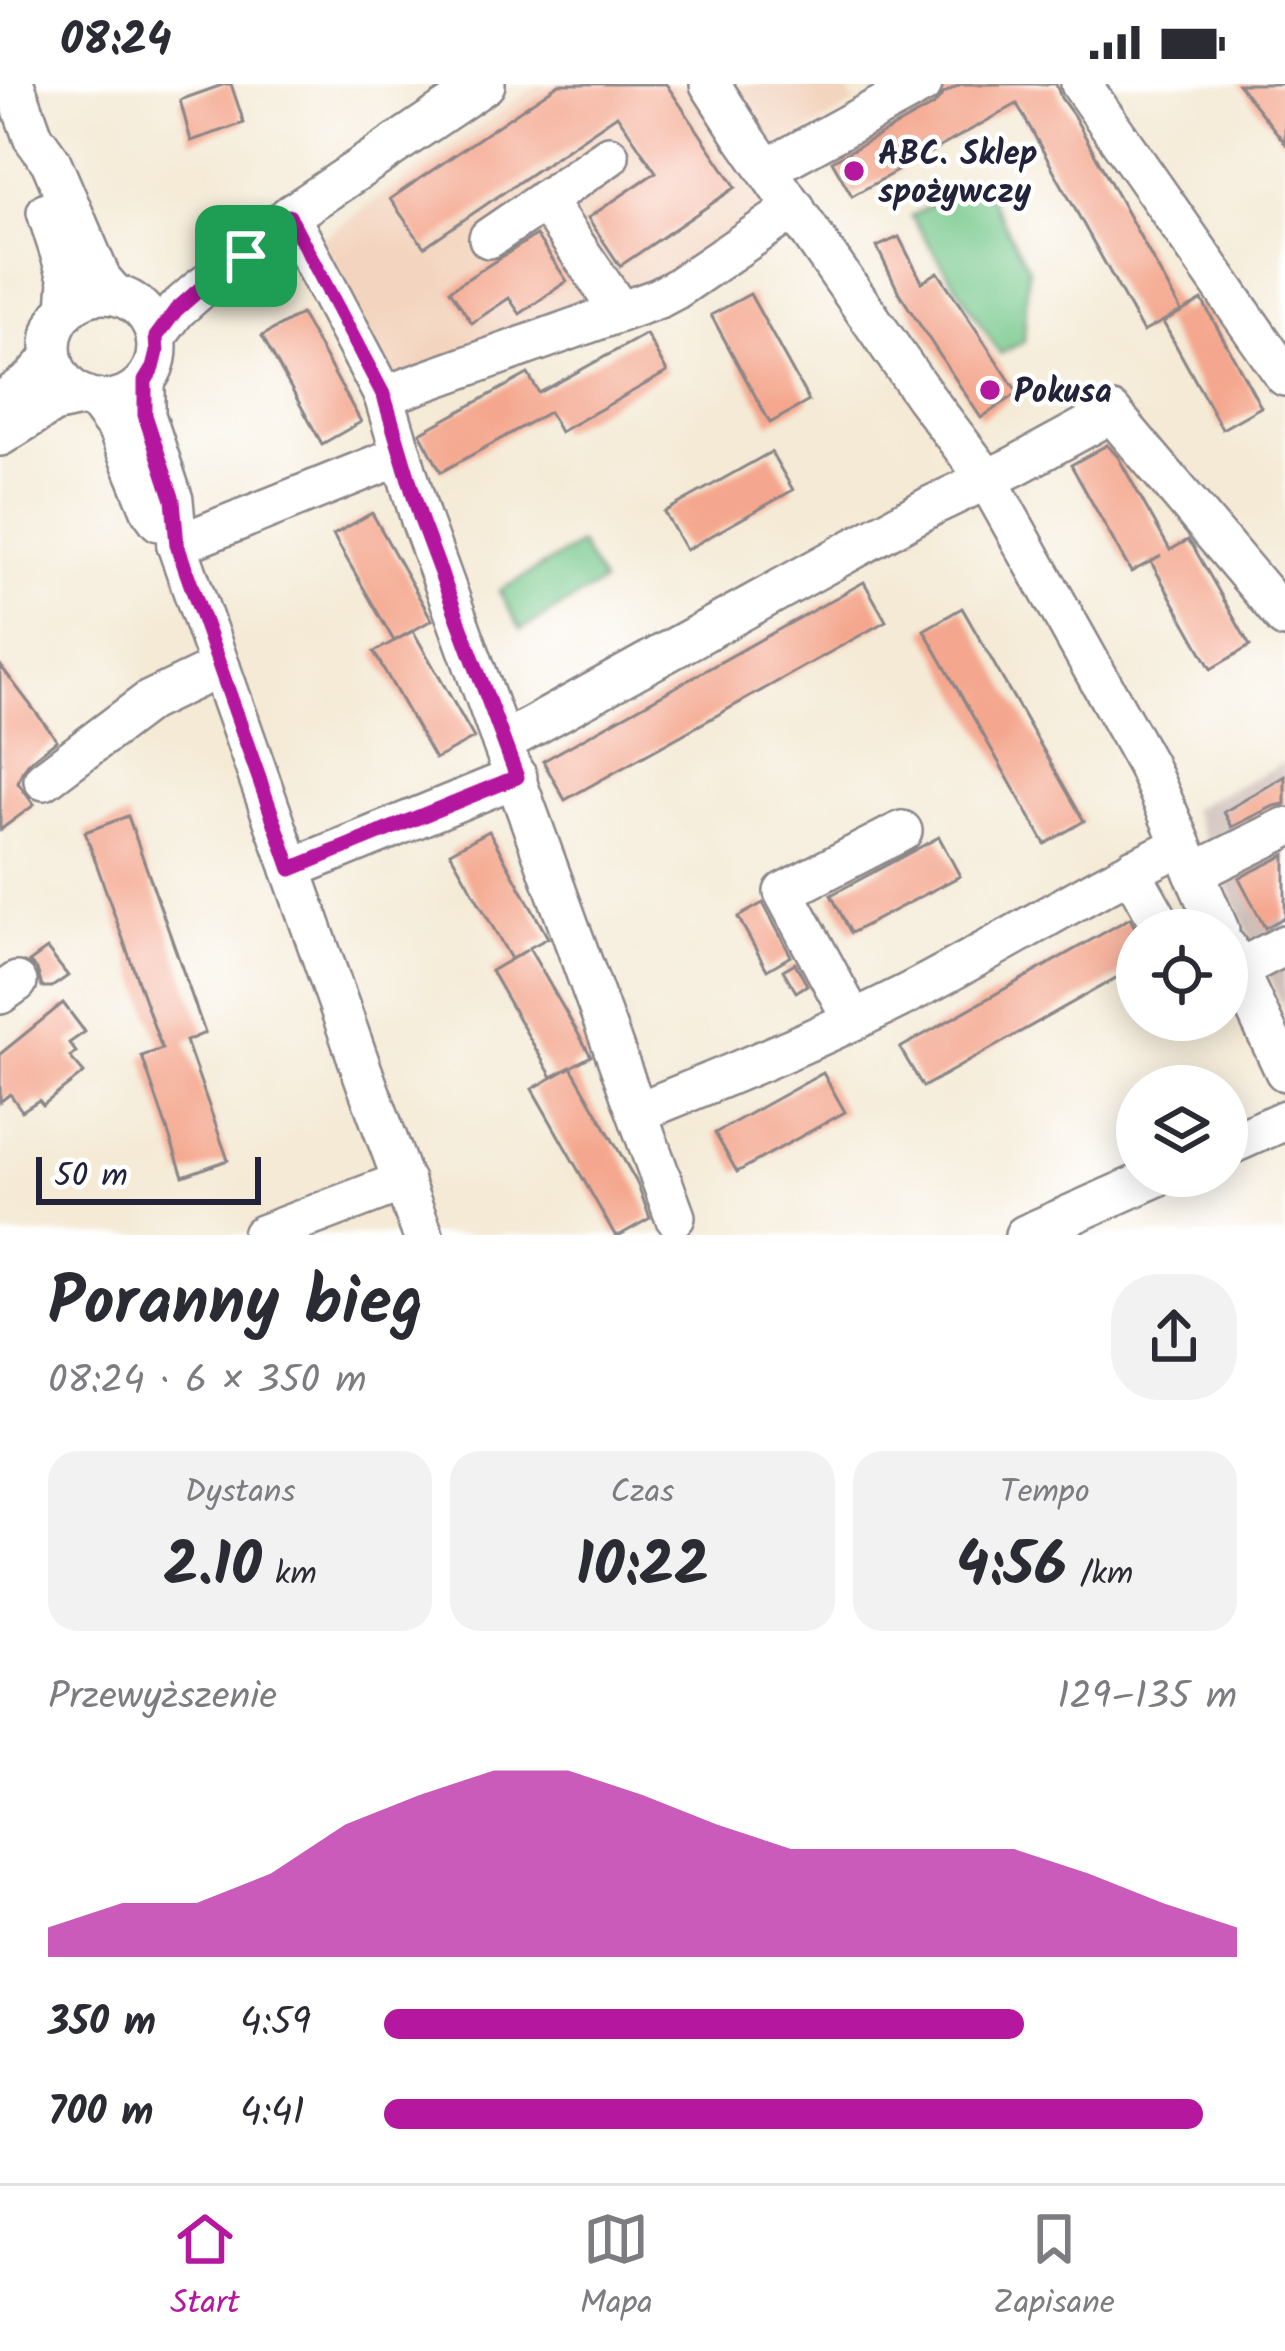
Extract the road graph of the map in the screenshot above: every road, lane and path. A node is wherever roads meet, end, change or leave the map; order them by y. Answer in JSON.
{"nodes":[{"id":1,"x":14,"y":84,"type":"edge"},
{"id":2,"x":485,"y":84,"type":"edge"},
{"id":3,"x":710,"y":84,"type":"edge"},
{"id":4,"x":922,"y":84,"type":"edge"},
{"id":5,"x":1081,"y":84,"type":"edge"},
{"id":6,"x":33,"y":137,"type":"junction"},
{"id":7,"x":609,"y":156,"type":"dead end"},
{"id":8,"x":767,"y":170,"type":"junction"},
{"id":9,"x":544,"y":200,"type":"junction"},
{"id":10,"x":795,"y":208,"type":"junction"},
{"id":11,"x":289,"y":216,"type":"junction"},
{"id":12,"x":489,"y":238,"type":"dead end"},
{"id":13,"x":122,"y":298,"type":"junction"},
{"id":14,"x":67,"y":310,"type":"junction"},
{"id":15,"x":620,"y":311,"type":"junction"},
{"id":16,"x":156,"y":337,"type":"junction"},
{"id":17,"x":52,"y":357,"type":"junction"},
{"id":18,"x":1285,"y":376,"type":"edge"},
{"id":19,"x":145,"y":381,"type":"junction"},
{"id":20,"x":384,"y":396,"type":"junction"},
{"id":21,"x":90,"y":398,"type":"junction"},
{"id":22,"x":0,"y":404,"type":"edge"},
{"id":23,"x":0,"y":436,"type":"edge"},
{"id":24,"x":402,"y":455,"type":"junction"},
{"id":25,"x":986,"y":479,"type":"junction"},
{"id":26,"x":177,"y":545,"type":"junction"},
{"id":27,"x":1285,"y":618,"type":"edge"},
{"id":28,"x":220,"y":667,"type":"junction"},
{"id":29,"x":510,"y":760,"type":"junction"},
{"id":30,"x":44,"y":780,"type":"dead end"},
{"id":31,"x":1285,"y":828,"type":"edge"},
{"id":32,"x":902,"y":831,"type":"dead end"},
{"id":33,"x":1188,"y":860,"type":"junction"},
{"id":34,"x":1134,"y":868,"type":"junction"},
{"id":35,"x":291,"y":869,"type":"junction"},
{"id":36,"x":1152,"y":909,"type":"edge"},
{"id":37,"x":1210,"y":909,"type":"edge"},
{"id":38,"x":1285,"y":945,"type":"edge"},
{"id":39,"x":1248,"y":955,"type":"edge"},
{"id":40,"x":1248,"y":993,"type":"edge"},
{"id":41,"x":853,"y":1020,"type":"junction"},
{"id":42,"x":1285,"y":1071,"type":"edge"},
{"id":43,"x":638,"y":1112,"type":"junction"},
{"id":44,"x":1285,"y":1120,"type":"edge"},
{"id":45,"x":1248,"y":1136,"type":"edge"},
{"id":46,"x":404,"y":1181,"type":"junction"},
{"id":47,"x":1116,"y":1195,"type":"edge"},
{"id":48,"x":675,"y":1217,"type":"dead end"},
{"id":49,"x":262,"y":1235,"type":"edge"},
{"id":50,"x":423,"y":1235,"type":"edge"},
{"id":51,"x":1025,"y":1235,"type":"edge"}],
"edges":[{"from":1,"to":6,"type":"street"},
{"from":2,"to":11,"type":"street"},
{"from":3,"to":8,"type":"street"},
{"from":4,"to":8,"type":"street"},
{"from":5,"to":18,"type":"street"},
{"from":6,"to":13,"type":"street"},
{"from":6,"to":14,"type":"street"},
{"from":7,"to":9,"type":"street"},
{"from":8,"to":10,"type":"street"},
{"from":9,"to":12,"type":"street"},
{"from":9,"to":15,"type":"street"},
{"from":10,"to":15,"type":"street"},
{"from":10,"to":25,"type":"street"},
{"from":11,"to":13,"type":"street"},
{"from":11,"to":16,"type":"street"},
{"from":11,"to":20,"type":"street"},
{"from":13,"to":14,"type":"street"},
{"from":13,"to":16,"type":"street"},
{"from":14,"to":17,"type":"street"},
{"from":15,"to":20,"type":"street"},
{"from":16,"to":19,"type":"street"},
{"from":17,"to":21,"type":"street"},
{"from":17,"to":22,"type":"street"},
{"from":19,"to":21,"type":"street"},
{"from":19,"to":26,"type":"street"},
{"from":20,"to":24,"type":"street"},
{"from":21,"to":23,"type":"street"},
{"from":21,"to":26,"type":"street"},
{"from":24,"to":26,"type":"street"},
{"from":24,"to":29,"type":"street"},
{"from":25,"to":27,"type":"street"},
{"from":25,"to":29,"type":"street"},
{"from":25,"to":33,"type":"street"},
{"from":26,"to":28,"type":"street"},
{"from":28,"to":30,"type":"street"},
{"from":28,"to":35,"type":"street"},
{"from":29,"to":35,"type":"street"},
{"from":29,"to":43,"type":"street"},
{"from":31,"to":33,"type":"street"},
{"from":32,"to":41,"type":"street"},
{"from":33,"to":34,"type":"street"},
{"from":33,"to":37,"type":"street"},
{"from":34,"to":36,"type":"street"},
{"from":34,"to":41,"type":"street"},
{"from":35,"to":46,"type":"street"},
{"from":38,"to":39,"type":"street"},
{"from":40,"to":42,"type":"street"},
{"from":41,"to":43,"type":"street"},
{"from":43,"to":48,"type":"street"},
{"from":44,"to":45,"type":"street"},
{"from":46,"to":49,"type":"street"},
{"from":46,"to":50,"type":"street"},
{"from":47,"to":51,"type":"street"}]}
